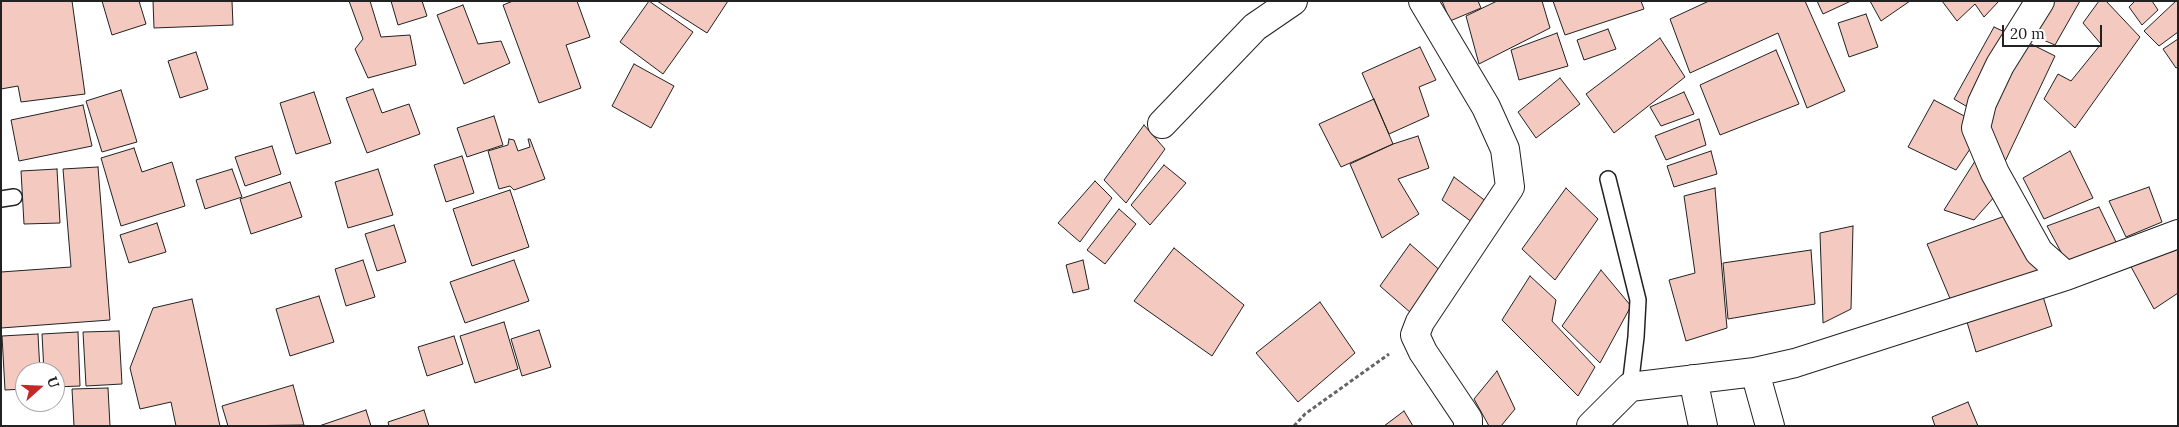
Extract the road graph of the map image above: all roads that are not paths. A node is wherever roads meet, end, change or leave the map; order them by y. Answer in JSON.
{"nodes":[{"id":1,"x":1293,"y":1,"type":"edge"},
{"id":2,"x":1423,"y":1,"type":"edge"},
{"id":3,"x":2040,"y":1,"type":"edge"},
{"id":4,"x":1162,"y":124,"type":"dead end"},
{"id":5,"x":1608,"y":178,"type":"dead end"},
{"id":6,"x":2178,"y":234,"type":"edge"},
{"id":7,"x":2066,"y":276,"type":"junction"},
{"id":8,"x":1755,"y":372,"type":"junction"},
{"id":9,"x":1693,"y":379,"type":"junction"},
{"id":10,"x":1630,"y":387,"type":"junction"},
{"id":11,"x":1468,"y":426,"type":"edge"},
{"id":12,"x":1591,"y":426,"type":"edge"},
{"id":13,"x":1704,"y":426,"type":"edge"},
{"id":14,"x":1770,"y":426,"type":"edge"}],
"edges":[{"from":1,"to":4,"type":"street"},
{"from":2,"to":11,"type":"street"},
{"from":3,"to":7,"type":"street"},
{"from":5,"to":10,"type":"lane"},
{"from":6,"to":7,"type":"street"},
{"from":7,"to":8,"type":"street"},
{"from":8,"to":9,"type":"street"},
{"from":8,"to":14,"type":"street"},
{"from":9,"to":10,"type":"street"},
{"from":9,"to":13,"type":"street"},
{"from":10,"to":12,"type":"street"}]}
